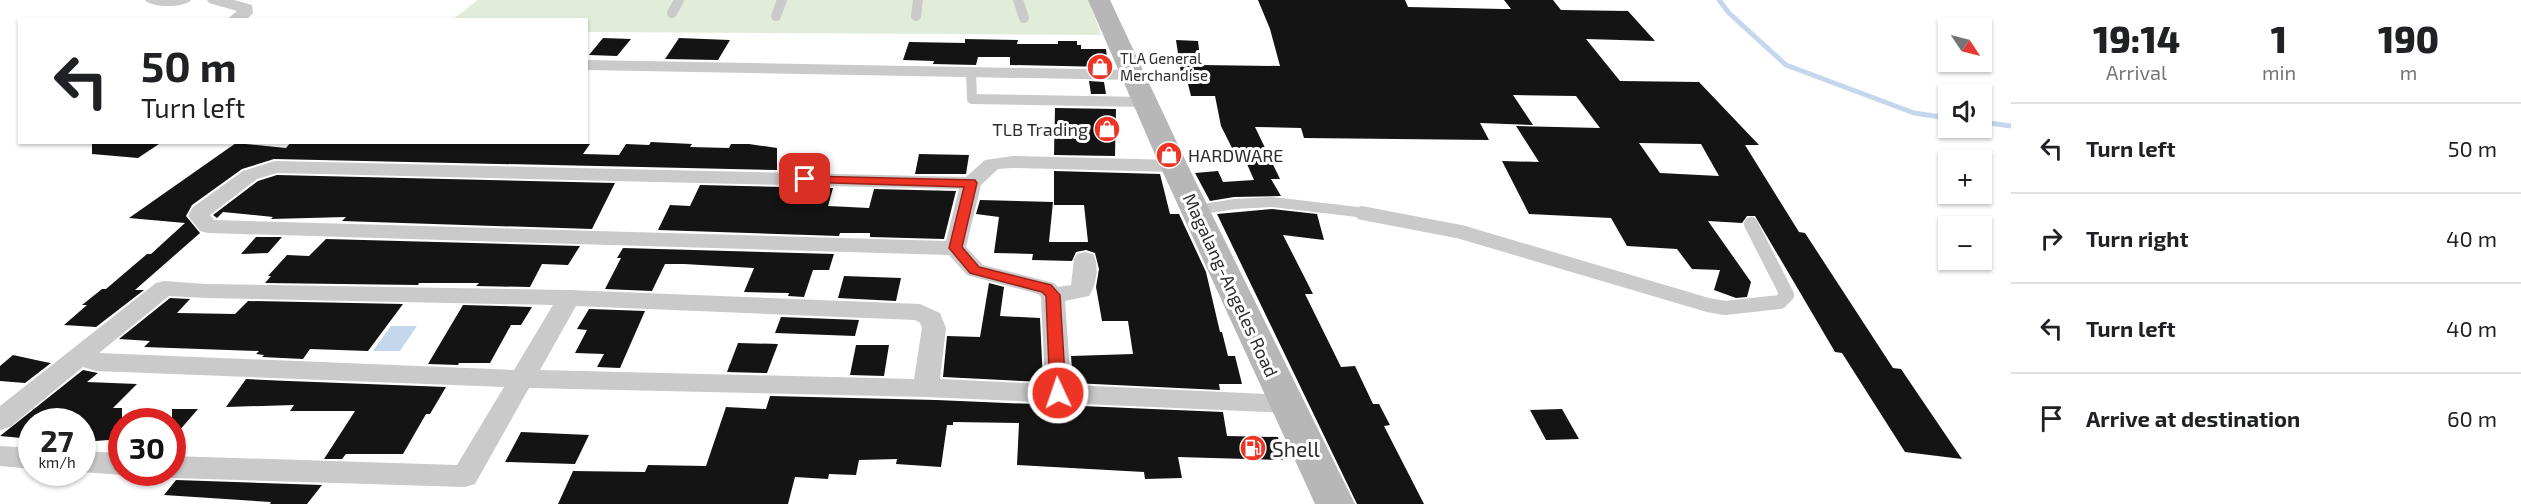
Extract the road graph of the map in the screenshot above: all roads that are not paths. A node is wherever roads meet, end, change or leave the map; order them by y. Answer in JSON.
{"nodes":[{"id":1,"x":153,"y":0,"type":"edge"},
{"id":2,"x":183,"y":0,"type":"edge"},
{"id":3,"x":215,"y":0,"type":"edge"},
{"id":4,"x":679,"y":0,"type":"edge"},
{"id":5,"x":782,"y":0,"type":"edge"},
{"id":6,"x":918,"y":0,"type":"edge"},
{"id":7,"x":1018,"y":0,"type":"edge"},
{"id":8,"x":1100,"y":0,"type":"edge"},
{"id":9,"x":672,"y":13,"type":"dead end"},
{"id":10,"x":776,"y":16,"type":"dead end"},
{"id":11,"x":916,"y":16,"type":"dead end"},
{"id":12,"x":237,"y":18,"type":"edge"},
{"id":13,"x":1024,"y":18,"type":"dead end"},
{"id":14,"x":588,"y":65,"type":"edge"},
{"id":15,"x":971,"y":72,"type":"junction"},
{"id":16,"x":1140,"y":89,"type":"junction"},
{"id":17,"x":1174,"y":166,"type":"junction"},
{"id":18,"x":971,"y":183,"type":"junction"},
{"id":19,"x":1197,"y":210,"type":"junction"},
{"id":20,"x":1750,"y":224,"type":"dead end"},
{"id":21,"x":955,"y":248,"type":"junction"},
{"id":22,"x":1085,"y":259,"type":"dead end"},
{"id":23,"x":1053,"y":295,"type":"junction"},
{"id":24,"x":569,"y":298,"type":"junction"},
{"id":25,"x":79,"y":356,"type":"junction"},
{"id":26,"x":520,"y":379,"type":"junction"},
{"id":27,"x":926,"y":388,"type":"junction"},
{"id":28,"x":1058,"y":393,"type":"junction"},
{"id":29,"x":1287,"y":404,"type":"junction"},
{"id":30,"x":0,"y":420,"type":"edge"},
{"id":31,"x":0,"y":456,"type":"edge"},
{"id":32,"x":18,"y":458,"type":"edge"},
{"id":33,"x":186,"y":466,"type":"edge"},
{"id":34,"x":1335,"y":504,"type":"edge"}],
"edges":[{"from":1,"to":2,"type":"street"},
{"from":3,"to":12,"type":"street"},
{"from":4,"to":9,"type":"lane"},
{"from":5,"to":10,"type":"lane"},
{"from":6,"to":11,"type":"lane"},
{"from":7,"to":13,"type":"lane"},
{"from":8,"to":16,"type":"main road","name":"Magalang-Angeles Road"},
{"from":14,"to":15,"type":"street"},
{"from":15,"to":16,"type":"street"},
{"from":15,"to":16,"type":"lane"},
{"from":16,"to":17,"type":"main road","name":"Magalang-Angeles Road"},
{"from":17,"to":18,"type":"street"},
{"from":17,"to":19,"type":"main road","name":"Magalang-Angeles Road"},
{"from":18,"to":21,"type":"street"},
{"from":18,"to":21,"type":"street"},
{"from":19,"to":20,"type":"lane"},
{"from":19,"to":29,"type":"main road","name":"Magalang-Angeles Road"},
{"from":21,"to":23,"type":"street"},
{"from":22,"to":23,"type":"street"},
{"from":23,"to":28,"type":"street"},
{"from":24,"to":25,"type":"street"},
{"from":24,"to":26,"type":"street"},
{"from":24,"to":27,"type":"street"},
{"from":25,"to":26,"type":"street"},
{"from":25,"to":30,"type":"street"},
{"from":26,"to":27,"type":"street"},
{"from":26,"to":33,"type":"street"},
{"from":27,"to":28,"type":"street"},
{"from":28,"to":29,"type":"street"},
{"from":29,"to":34,"type":"main road","name":"Magalang-Angeles Road"},
{"from":31,"to":32,"type":"street"}]}
